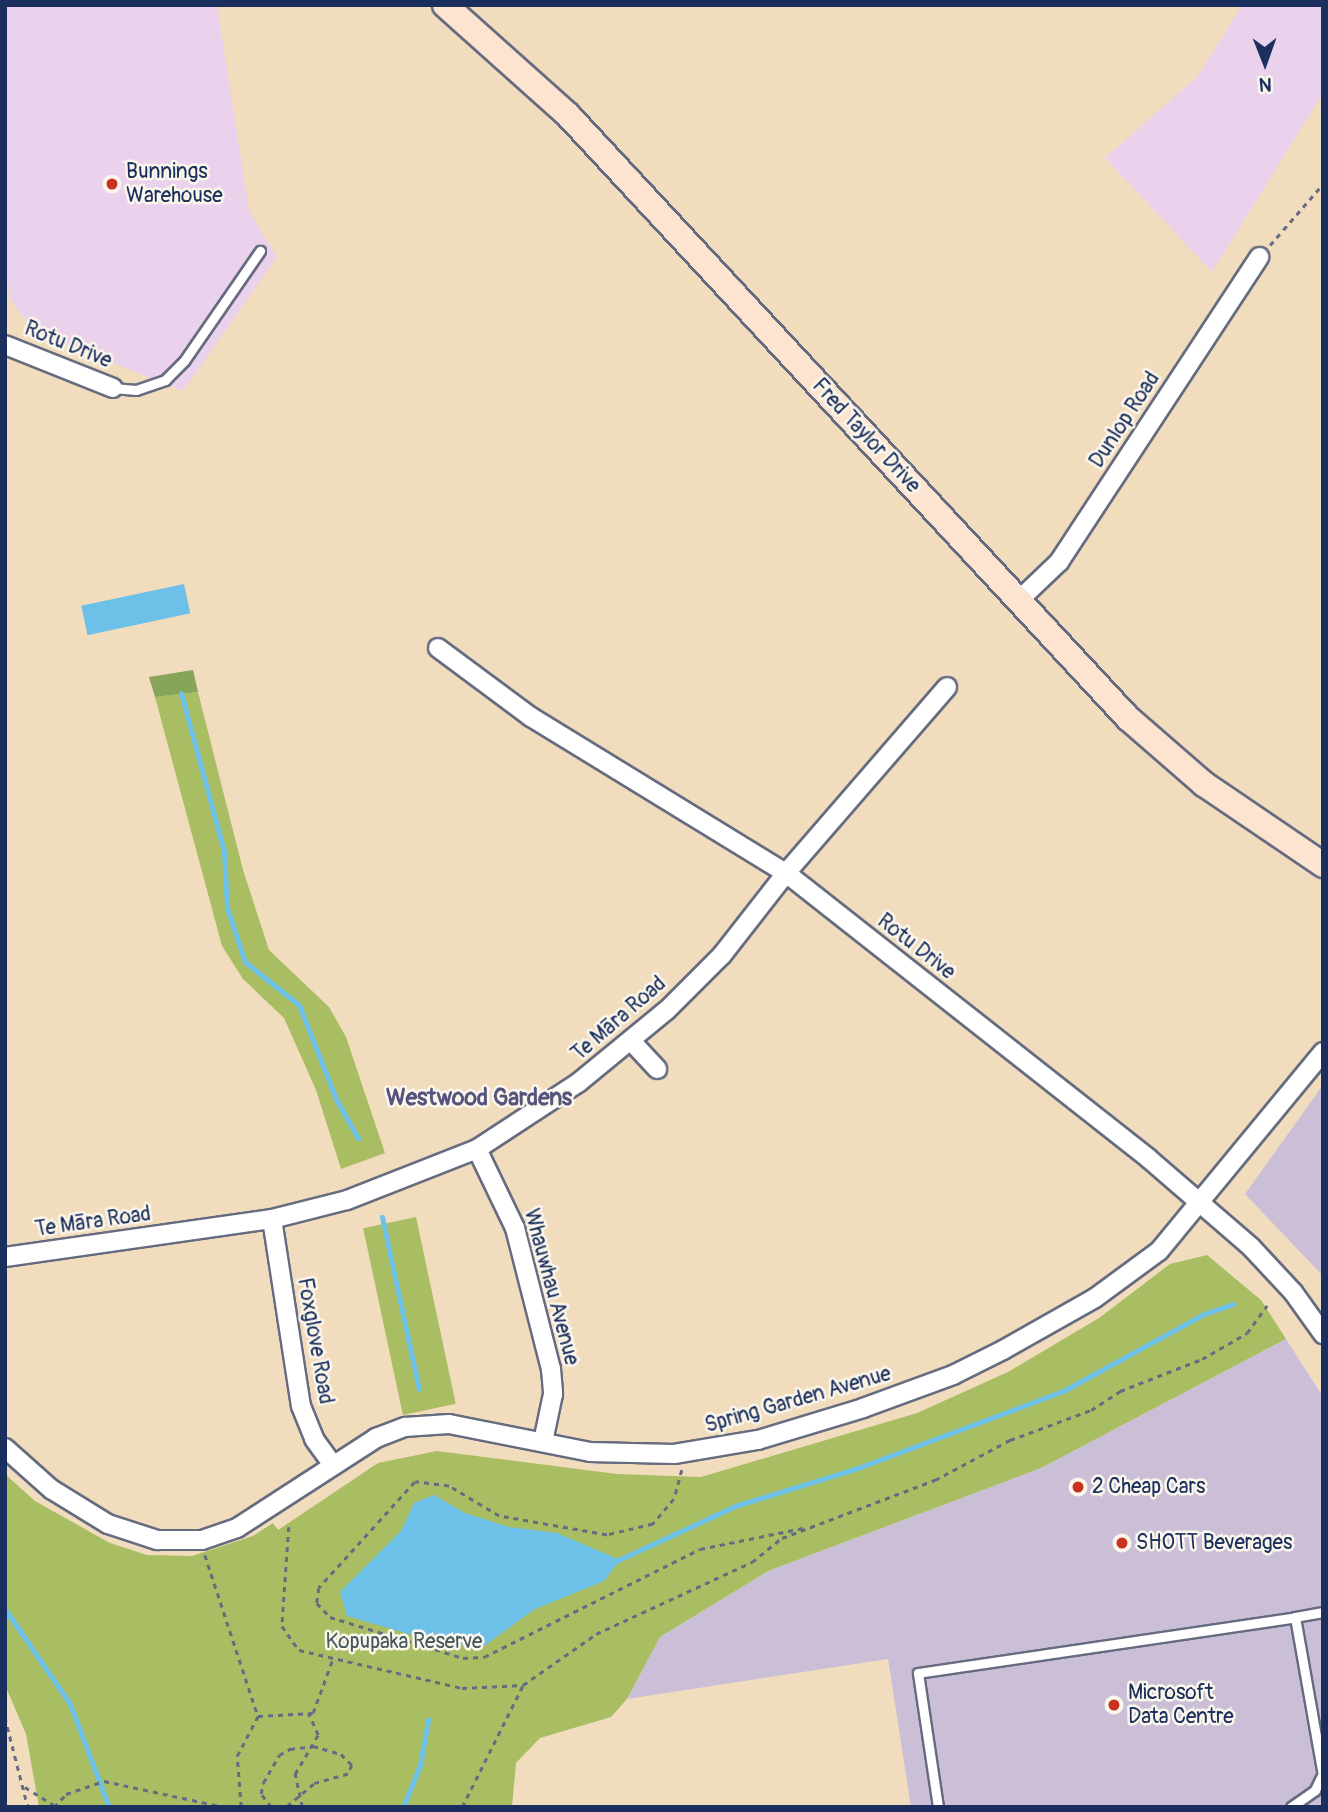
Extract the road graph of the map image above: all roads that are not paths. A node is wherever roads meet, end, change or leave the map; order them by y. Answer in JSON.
{"nodes":[{"id":1,"x":445,"y":5,"type":"edge"},
{"id":2,"x":260,"y":251,"type":"dead end"},
{"id":3,"x":1259,"y":257,"type":"road end"},
{"id":4,"x":5,"y":345,"type":"edge"},
{"id":5,"x":113,"y":388,"type":"joint"},
{"id":6,"x":1018,"y":601,"type":"junction"},
{"id":7,"x":439,"y":648,"type":"dead end"},
{"id":8,"x":947,"y":687,"type":"dead end"},
{"id":9,"x":1316,"y":859,"type":"edge"},
{"id":10,"x":786,"y":873,"type":"junction"},
{"id":11,"x":632,"y":1042,"type":"junction"},
{"id":12,"x":1323,"y":1052,"type":"edge"},
{"id":13,"x":657,"y":1069,"type":"dead end"},
{"id":14,"x":477,"y":1149,"type":"junction"},
{"id":15,"x":1201,"y":1204,"type":"junction"},
{"id":16,"x":272,"y":1219,"type":"junction"},
{"id":17,"x":5,"y":1257,"type":"edge"},
{"id":18,"x":1323,"y":1334,"type":"edge"},
{"id":19,"x":543,"y":1443,"type":"junction"},
{"id":20,"x":5,"y":1448,"type":"edge"},
{"id":21,"x":332,"y":1464,"type":"junction"},
{"id":22,"x":1323,"y":1612,"type":"edge"},
{"id":23,"x":1295,"y":1616,"type":"junction"},
{"id":24,"x":1322,"y":1776,"type":"edge"},
{"id":25,"x":938,"y":1807,"type":"edge"},
{"id":26,"x":1291,"y":1807,"type":"edge"}],
"edges":[{"from":1,"to":6,"type":"main road","name":"Fred Taylor Drive"},
{"from":2,"to":5,"type":"lane"},
{"from":3,"to":6,"type":"street","name":"Dunlop Road"},
{"from":4,"to":5,"type":"street","name":"Rotu Drive"},
{"from":6,"to":9,"type":"main road","name":"Fred Taylor Drive"},
{"from":7,"to":10,"type":"street","name":"Rotu Drive"},
{"from":8,"to":10,"type":"street","name":"Te Māra Road"},
{"from":10,"to":11,"type":"street","name":"Te Māra Road"},
{"from":10,"to":15,"type":"street","name":"Rotu Drive"},
{"from":11,"to":13,"type":"street"},
{"from":11,"to":14,"type":"street","name":"Te Māra Road"},
{"from":12,"to":15,"type":"street","name":"Spring Garden Avenue"},
{"from":14,"to":16,"type":"street","name":"Te Māra Road"},
{"from":14,"to":19,"type":"street","name":"Whauwhau Avenue"},
{"from":15,"to":18,"type":"street","name":"Rotu Drive"},
{"from":15,"to":19,"type":"street","name":"Spring Garden Avenue"},
{"from":16,"to":17,"type":"street","name":"Te Māra Road"},
{"from":16,"to":21,"type":"street","name":"Foxglove Road"},
{"from":19,"to":21,"type":"street","name":"Spring Garden Avenue"},
{"from":20,"to":21,"type":"street","name":"Spring Garden Avenue"},
{"from":22,"to":23,"type":"lane"},
{"from":23,"to":24,"type":"lane"},
{"from":23,"to":25,"type":"lane"},
{"from":24,"to":26,"type":"lane"}]}
